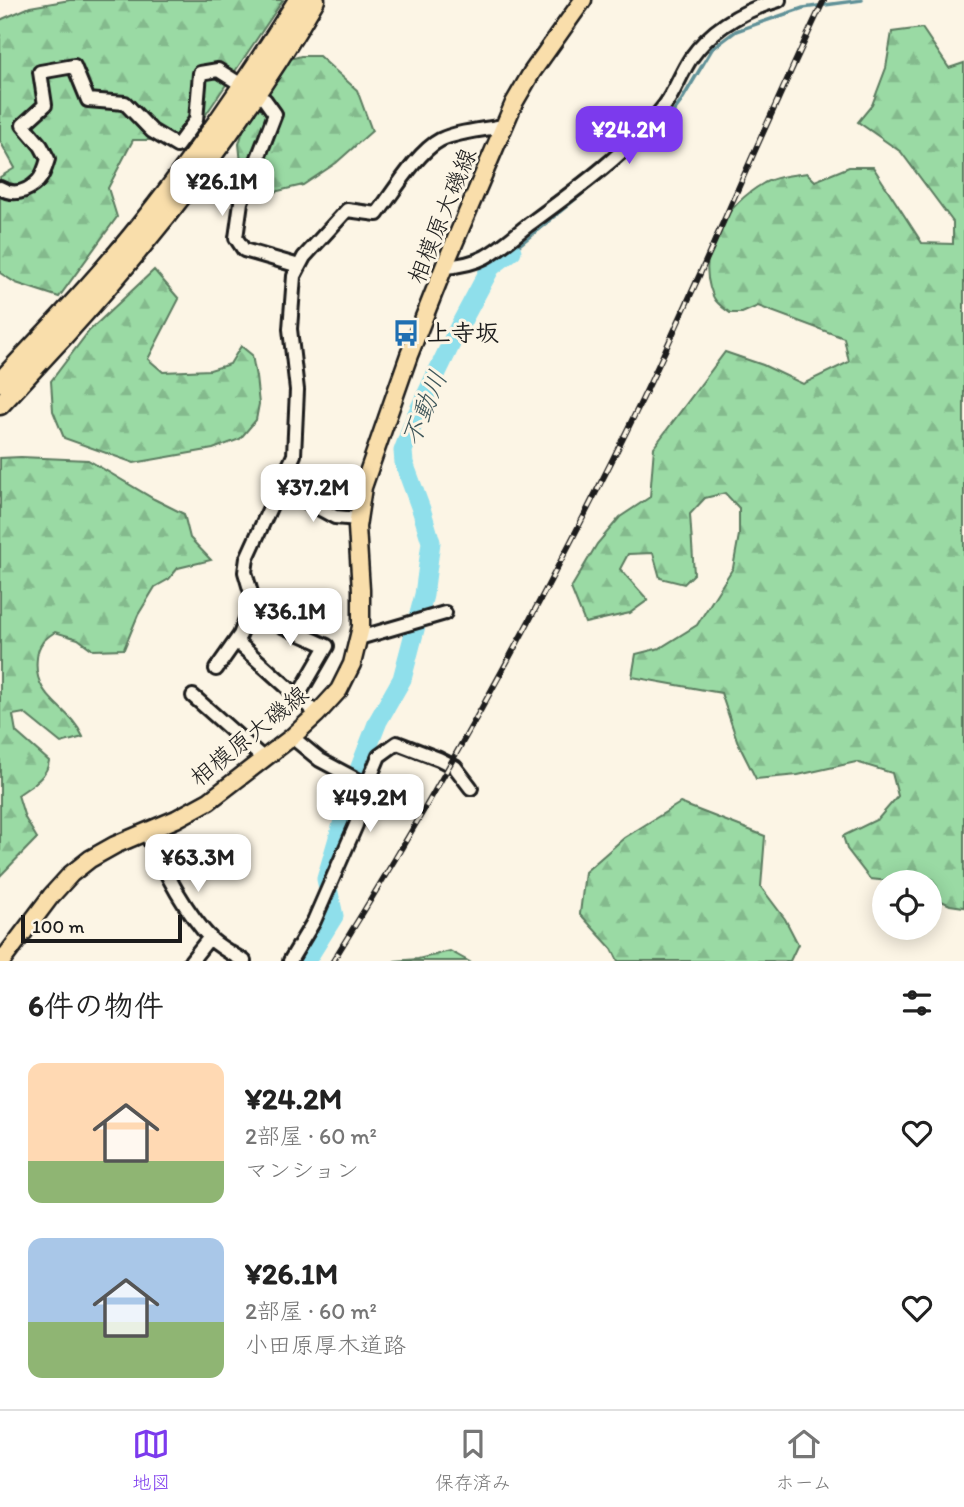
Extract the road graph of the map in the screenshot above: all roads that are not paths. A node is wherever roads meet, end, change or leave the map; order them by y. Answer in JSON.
{"nodes":[{"id":1,"x":298,"y":0,"type":"edge"},
{"id":2,"x":315,"y":0,"type":"edge"},
{"id":3,"x":583,"y":0,"type":"edge"},
{"id":4,"x":779,"y":0,"type":"edge"},
{"id":5,"x":237,"y":82,"type":"dead end"},
{"id":6,"x":265,"y":100,"type":"dead end"},
{"id":7,"x":504,"y":126,"type":"junction"},
{"id":8,"x":0,"y":188,"type":"edge"},
{"id":9,"x":299,"y":266,"type":"junction"},
{"id":10,"x":444,"y":267,"type":"junction"},
{"id":11,"x":0,"y":382,"type":"edge"},
{"id":12,"x":0,"y":405,"type":"edge"},
{"id":13,"x":280,"y":487,"type":"junction"},
{"id":14,"x":358,"y":519,"type":"junction"},
{"id":15,"x":249,"y":611,"type":"junction"},
{"id":16,"x":445,"y":613,"type":"dead end"},
{"id":17,"x":359,"y":638,"type":"junction"},
{"id":18,"x":236,"y":642,"type":"junction"},
{"id":19,"x":216,"y":669,"type":"dead end"},
{"id":20,"x":194,"y":696,"type":"dead end"},
{"id":21,"x":298,"y":696,"type":"junction"},
{"id":22,"x":317,"y":714,"type":"junction"},
{"id":23,"x":292,"y":737,"type":"junction"},
{"id":24,"x":264,"y":759,"type":"junction"},
{"id":25,"x":367,"y":785,"type":"junction"},
{"id":26,"x":471,"y":788,"type":"dead end"},
{"id":27,"x":146,"y":833,"type":"junction"},
{"id":28,"x":211,"y":937,"type":"junction"},
{"id":29,"x":2,"y":961,"type":"edge"},
{"id":30,"x":191,"y":961,"type":"edge"},
{"id":31,"x":244,"y":961,"type":"edge"},
{"id":32,"x":290,"y":961,"type":"edge"}],
"edges":[{"from":1,"to":11,"type":"highway"},
{"from":2,"to":12,"type":"highway"},
{"from":3,"to":7,"type":"main road","name":"相模原大磯線"},
{"from":4,"to":10,"type":"street"},
{"from":5,"to":8,"type":"street"},
{"from":6,"to":9,"type":"street"},
{"from":7,"to":9,"type":"street"},
{"from":7,"to":10,"type":"main road","name":"相模原大磯線"},
{"from":9,"to":13,"type":"street"},
{"from":10,"to":14,"type":"main road","name":"相模原大磯線"},
{"from":13,"to":14,"type":"street"},
{"from":13,"to":15,"type":"street"},
{"from":14,"to":17,"type":"main road","name":"相模原大磯線"},
{"from":15,"to":18,"type":"street"},
{"from":15,"to":21,"type":"street"},
{"from":16,"to":17,"type":"street"},
{"from":17,"to":22,"type":"main road","name":"相模原大磯線"},
{"from":18,"to":19,"type":"street"},
{"from":18,"to":21,"type":"street"},
{"from":20,"to":24,"type":"street"},
{"from":21,"to":22,"type":"street"},
{"from":22,"to":23,"type":"main road","name":"相模原大磯線"},
{"from":23,"to":24,"type":"main road","name":"相模原大磯線"},
{"from":23,"to":25,"type":"street"},
{"from":24,"to":27,"type":"main road","name":"相模原大磯線"},
{"from":25,"to":26,"type":"street"},
{"from":25,"to":32,"type":"street"},
{"from":27,"to":28,"type":"street"},
{"from":27,"to":29,"type":"main road","name":"相模原大磯線"},
{"from":28,"to":30,"type":"street"},
{"from":28,"to":31,"type":"street"}]}
